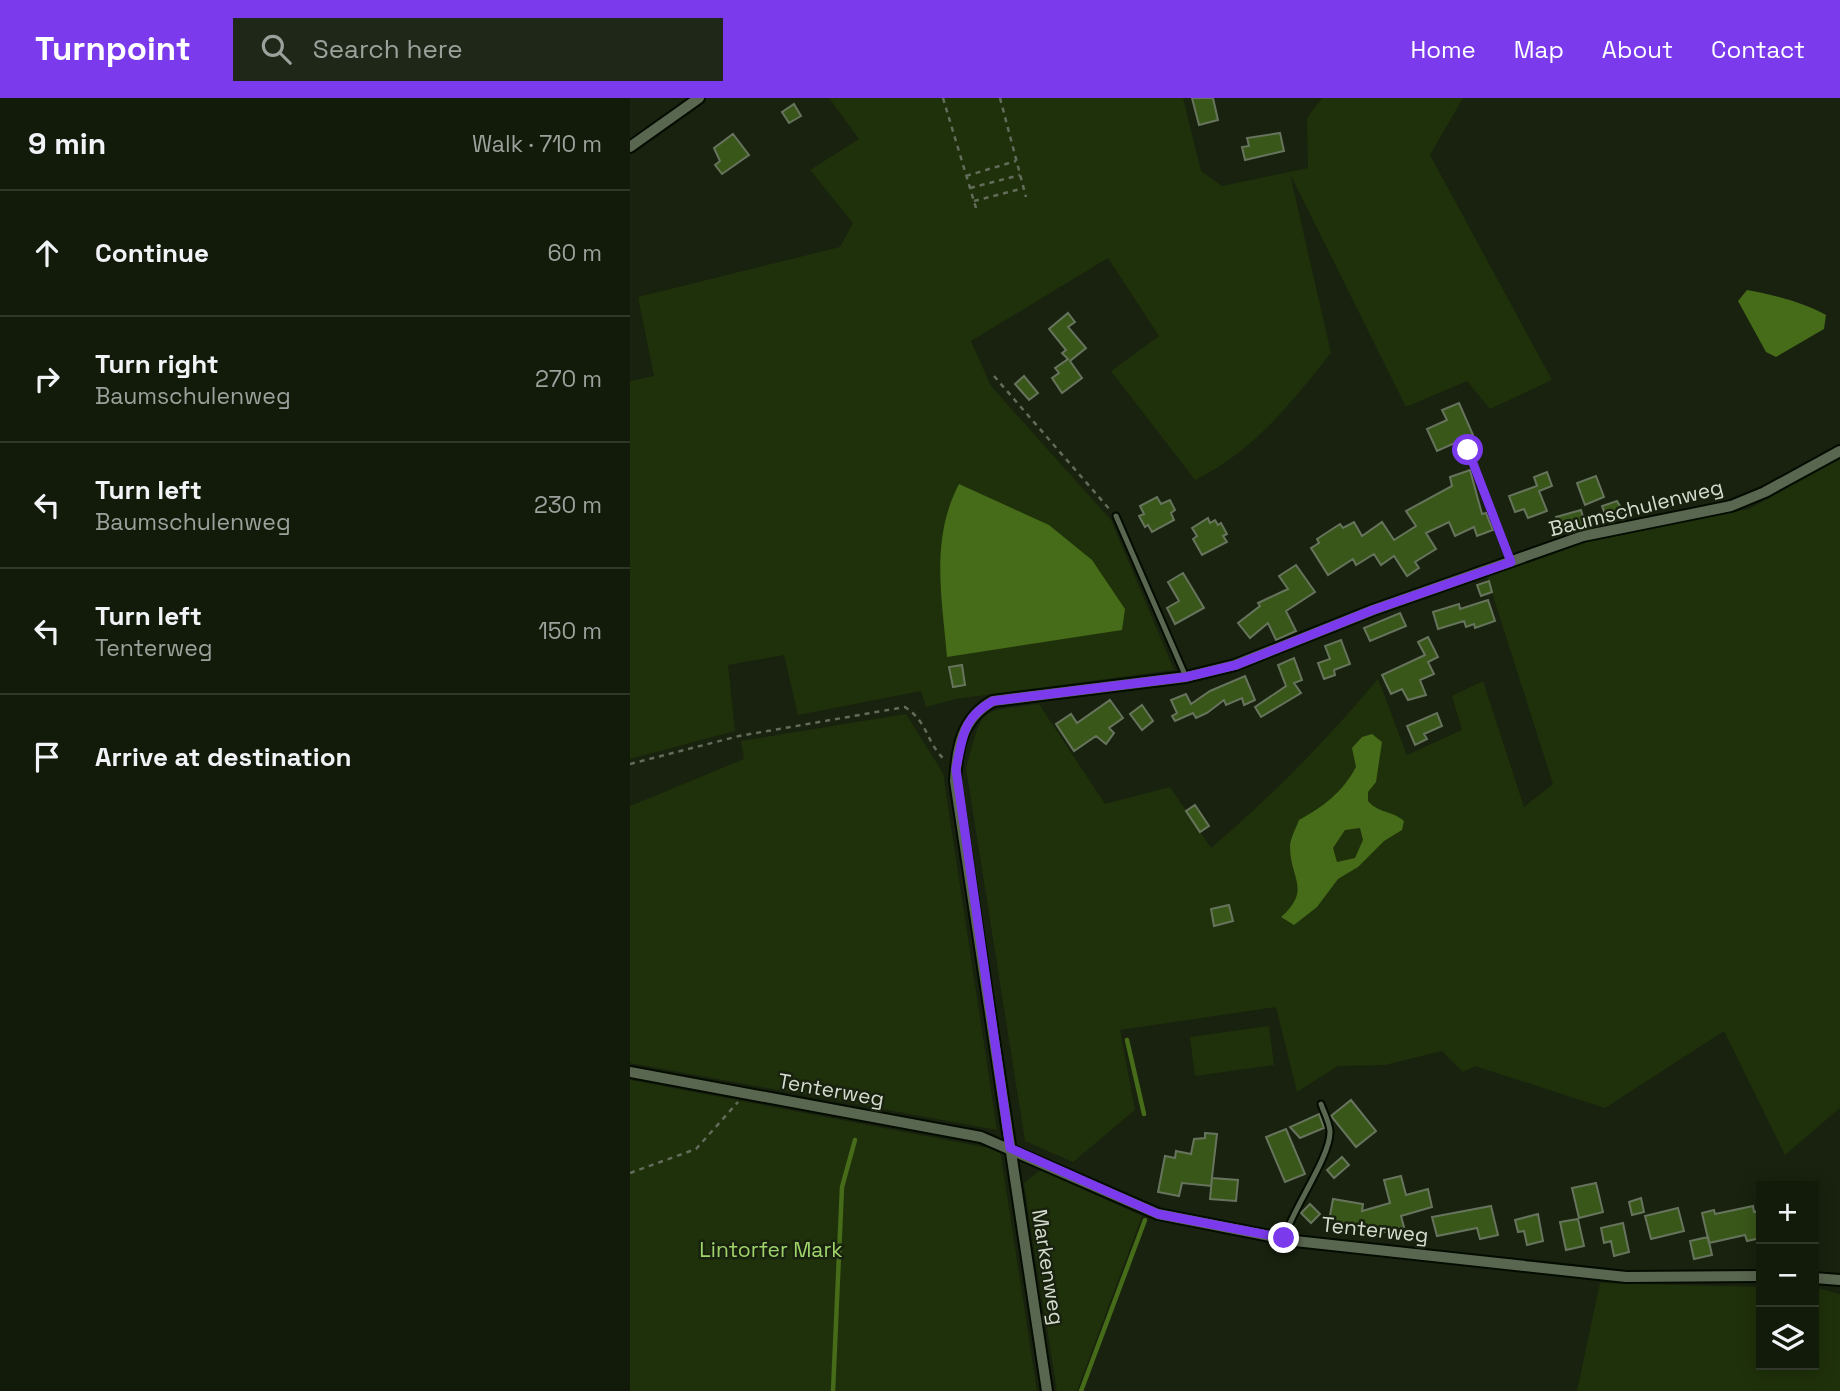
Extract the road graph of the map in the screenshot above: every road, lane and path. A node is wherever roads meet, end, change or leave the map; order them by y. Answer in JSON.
{"nodes":[{"id":1,"x":699,"y":98,"type":"edge"},
{"id":2,"x":943,"y":98,"type":"edge"},
{"id":3,"x":1000,"y":98,"type":"edge"},
{"id":4,"x":630,"y":147,"type":"edge"},
{"id":5,"x":1016,"y":161,"type":"junction"},
{"id":6,"x":1020,"y":175,"type":"junction"},
{"id":7,"x":966,"y":176,"type":"junction"},
{"id":8,"x":970,"y":188,"type":"junction"},
{"id":9,"x":1024,"y":188,"type":"junction"},
{"id":10,"x":1026,"y":197,"type":"dead end"},
{"id":11,"x":974,"y":201,"type":"junction"},
{"id":12,"x":976,"y":208,"type":"dead end"},
{"id":13,"x":994,"y":376,"type":"dead end"},
{"id":14,"x":1468,"y":450,"type":"dead end"},
{"id":15,"x":1840,"y":451,"type":"edge"},
{"id":16,"x":1115,"y":516,"type":"joint"},
{"id":17,"x":1511,"y":562,"type":"junction"},
{"id":18,"x":1186,"y":677,"type":"junction"},
{"id":19,"x":630,"y":764,"type":"edge"},
{"id":20,"x":956,"y":769,"type":"junction"},
{"id":21,"x":630,"y":1072,"type":"edge"},
{"id":22,"x":743,"y":1093,"type":"junction"},
{"id":23,"x":1321,"y":1104,"type":"dead end"},
{"id":24,"x":1010,"y":1148,"type":"junction"},
{"id":25,"x":630,"y":1173,"type":"edge"},
{"id":26,"x":1284,"y":1238,"type":"junction"},
{"id":27,"x":1756,"y":1276,"type":"edge"},
{"id":28,"x":1819,"y":1278,"type":"edge"},
{"id":29,"x":1840,"y":1280,"type":"edge"},
{"id":30,"x":1047,"y":1391,"type":"edge"}],
"edges":[{"from":1,"to":4,"type":"street"},
{"from":2,"to":7,"type":"path"},
{"from":3,"to":5,"type":"path"},
{"from":5,"to":6,"type":"path"},
{"from":5,"to":7,"type":"path"},
{"from":6,"to":8,"type":"path"},
{"from":6,"to":9,"type":"path"},
{"from":7,"to":8,"type":"path"},
{"from":8,"to":11,"type":"path"},
{"from":9,"to":10,"type":"path"},
{"from":9,"to":11,"type":"path"},
{"from":11,"to":12,"type":"path"},
{"from":13,"to":16,"type":"path"},
{"from":14,"to":17,"type":"lane"},
{"from":15,"to":17,"type":"street","name":"Baumschulenweg"},
{"from":16,"to":18,"type":"lane"},
{"from":17,"to":18,"type":"street","name":"Baumschulenweg"},
{"from":18,"to":20,"type":"street","name":"Baumschulenweg"},
{"from":19,"to":20,"type":"path"},
{"from":20,"to":24,"type":"street","name":"Baumschulenweg"},
{"from":21,"to":22,"type":"street","name":"Tenterweg"},
{"from":22,"to":24,"type":"street","name":"Tenterweg"},
{"from":22,"to":25,"type":"path"},
{"from":23,"to":26,"type":"lane"},
{"from":24,"to":26,"type":"street","name":"Tenterweg"},
{"from":24,"to":30,"type":"street","name":"Markenweg"},
{"from":26,"to":27,"type":"street","name":"Tenterweg"},
{"from":28,"to":29,"type":"street"}]}
